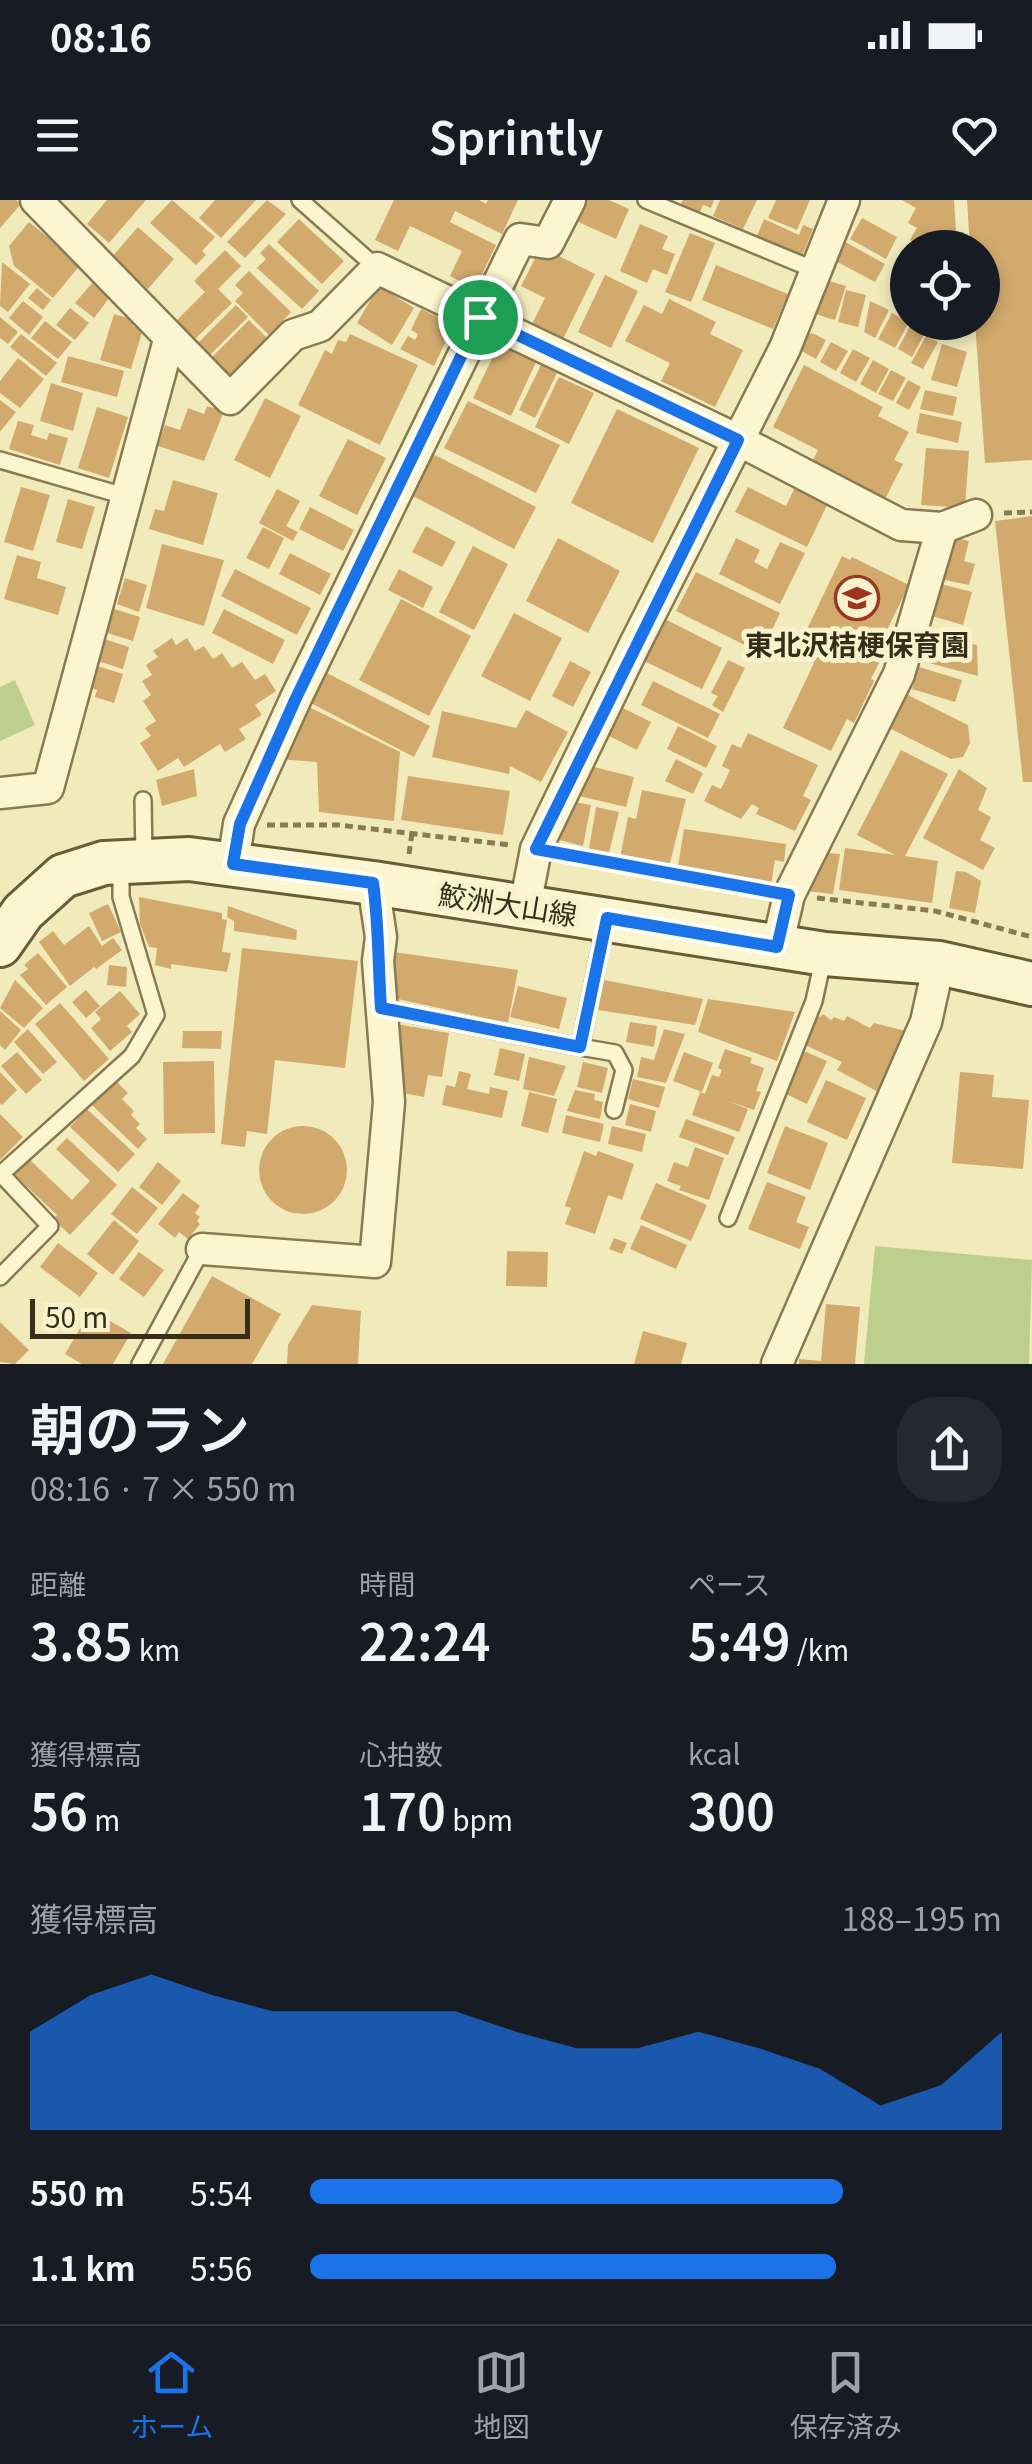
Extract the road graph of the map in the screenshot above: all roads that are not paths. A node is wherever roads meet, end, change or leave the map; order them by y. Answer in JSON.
{"nodes":[{"id":1,"x":36,"y":200,"type":"edge"},
{"id":2,"x":300,"y":200,"type":"edge"},
{"id":3,"x":570,"y":200,"type":"edge"},
{"id":4,"x":646,"y":200,"type":"edge"},
{"id":5,"x":844,"y":200,"type":"edge"},
{"id":6,"x":376,"y":268,"type":"junction"},
{"id":7,"x":815,"y":270,"type":"junction"},
{"id":8,"x":480,"y":317,"type":"junction"},
{"id":9,"x":169,"y":340,"type":"junction"},
{"id":10,"x":738,"y":440,"type":"junction"},
{"id":11,"x":0,"y":460,"type":"edge"},
{"id":12,"x":128,"y":497,"type":"junction"},
{"id":13,"x":976,"y":515,"type":"dead end"},
{"id":14,"x":942,"y":528,"type":"junction"},
{"id":15,"x":0,"y":793,"type":"edge"},
{"id":16,"x":143,"y":800,"type":"dead end"},
{"id":17,"x":236,"y":844,"type":"junction"},
{"id":18,"x":132,"y":861,"type":"junction"},
{"id":19,"x":373,"y":883,"type":"junction"},
{"id":20,"x":525,"y":906,"type":"junction"},
{"id":21,"x":607,"y":918,"type":"junction"},
{"id":22,"x":8,"y":919,"type":"edge"},
{"id":23,"x":777,"y":947,"type":"junction"},
{"id":24,"x":824,"y":954,"type":"junction"},
{"id":25,"x":939,"y":963,"type":"junction"},
{"id":26,"x":1032,"y":984,"type":"edge"},
{"id":27,"x":381,"y":1008,"type":"junction"},
{"id":28,"x":580,"y":1047,"type":"junction"},
{"id":29,"x":614,"y":1110,"type":"dead end"},
{"id":30,"x":728,"y":1218,"type":"dead end"},
{"id":31,"x":202,"y":1249,"type":"joint"},
{"id":32,"x":0,"y":1277,"type":"edge"},
{"id":33,"x":140,"y":1364,"type":"edge"},
{"id":34,"x":778,"y":1364,"type":"edge"}],
"edges":[{"from":1,"to":9,"type":"street"},
{"from":2,"to":6,"type":"lane"},
{"from":3,"to":8,"type":"street"},
{"from":4,"to":7,"type":"lane"},
{"from":5,"to":7,"type":"street"},
{"from":6,"to":8,"type":"street"},
{"from":6,"to":9,"type":"street"},
{"from":7,"to":10,"type":"street"},
{"from":8,"to":10,"type":"street"},
{"from":8,"to":17,"type":"street"},
{"from":9,"to":12,"type":"street"},
{"from":10,"to":14,"type":"street"},
{"from":10,"to":20,"type":"street"},
{"from":11,"to":12,"type":"lane"},
{"from":12,"to":15,"type":"street"},
{"from":13,"to":14,"type":"street"},
{"from":14,"to":23,"type":"street"},
{"from":16,"to":18,"type":"lane"},
{"from":17,"to":18,"type":"main road","name":"鮫洲大山線"},
{"from":17,"to":19,"type":"main road","name":"鮫洲大山線"},
{"from":18,"to":22,"type":"main road","name":"鮫洲大山線"},
{"from":18,"to":32,"type":"lane"},
{"from":19,"to":20,"type":"main road","name":"鮫洲大山線"},
{"from":19,"to":27,"type":"street"},
{"from":20,"to":21,"type":"main road","name":"鮫洲大山線"},
{"from":21,"to":23,"type":"main road","name":"鮫洲大山線"},
{"from":21,"to":28,"type":"lane"},
{"from":23,"to":24,"type":"main road","name":"鮫洲大山線"},
{"from":24,"to":25,"type":"main road","name":"鮫洲大山線"},
{"from":24,"to":30,"type":"lane"},
{"from":25,"to":26,"type":"main road","name":"鮫洲大山線"},
{"from":25,"to":34,"type":"street"},
{"from":27,"to":28,"type":"lane"},
{"from":27,"to":31,"type":"street"},
{"from":28,"to":29,"type":"lane"},
{"from":31,"to":33,"type":"lane"}]}
